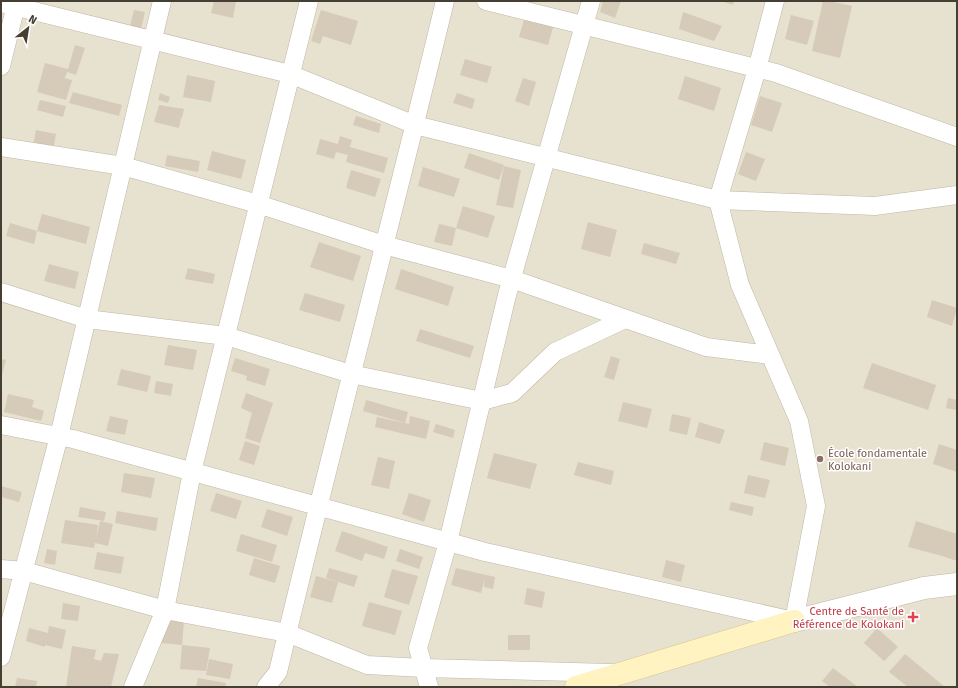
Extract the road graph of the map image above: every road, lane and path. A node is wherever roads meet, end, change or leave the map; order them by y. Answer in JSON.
{"nodes":[{"id":1,"x":162,"y":1,"type":"edge"},
{"id":2,"x":309,"y":1,"type":"edge"},
{"id":3,"x":445,"y":1,"type":"edge"},
{"id":4,"x":486,"y":1,"type":"edge"},
{"id":5,"x":591,"y":1,"type":"edge"},
{"id":6,"x":775,"y":1,"type":"edge"},
{"id":7,"x":11,"y":4,"type":"edge"},
{"id":8,"x":584,"y":26,"type":"junction"},
{"id":9,"x":152,"y":40,"type":"junction"},
{"id":10,"x":1,"y":66,"type":"edge"},
{"id":11,"x":757,"y":69,"type":"junction"},
{"id":12,"x":290,"y":74,"type":"junction"},
{"id":13,"x":415,"y":125,"type":"junction"},
{"id":14,"x":957,"y":137,"type":"edge"},
{"id":15,"x":1,"y":147,"type":"edge"},
{"id":16,"x":546,"y":157,"type":"junction"},
{"id":17,"x":123,"y":166,"type":"junction"},
{"id":18,"x":957,"y":195,"type":"edge"},
{"id":19,"x":718,"y":200,"type":"junction"},
{"id":20,"x":258,"y":204,"type":"junction"},
{"id":21,"x":384,"y":245,"type":"junction"},
{"id":22,"x":512,"y":279,"type":"junction"},
{"id":23,"x":1,"y":292,"type":"edge"},
{"id":24,"x":87,"y":319,"type":"junction"},
{"id":25,"x":625,"y":319,"type":"junction"},
{"id":26,"x":226,"y":336,"type":"junction"},
{"id":27,"x":770,"y":355,"type":"junction"},
{"id":28,"x":351,"y":374,"type":"junction"},
{"id":29,"x":482,"y":401,"type":"junction"},
{"id":30,"x":1,"y":425,"type":"edge"},
{"id":31,"x":59,"y":436,"type":"junction"},
{"id":32,"x":192,"y":472,"type":"junction"},
{"id":33,"x":317,"y":506,"type":"junction"},
{"id":34,"x":448,"y":542,"type":"junction"},
{"id":35,"x":1,"y":569,"type":"edge"},
{"id":36,"x":24,"y":571,"type":"junction"},
{"id":37,"x":957,"y":584,"type":"edge"},
{"id":38,"x":164,"y":610,"type":"junction"},
{"id":39,"x":794,"y":622,"type":"junction"},
{"id":40,"x":287,"y":633,"type":"junction"},
{"id":41,"x":1,"y":657,"type":"edge"},
{"id":42,"x":423,"y":668,"type":"junction"},
{"id":43,"x":624,"y":673,"type":"junction"},
{"id":44,"x":133,"y":687,"type":"edge"},
{"id":45,"x":266,"y":687,"type":"edge"},
{"id":46,"x":428,"y":687,"type":"edge"},
{"id":47,"x":576,"y":687,"type":"edge"}],
"edges":[{"from":1,"to":9,"type":"street"},
{"from":2,"to":12,"type":"street"},
{"from":3,"to":13,"type":"street"},
{"from":4,"to":8,"type":"street"},
{"from":5,"to":8,"type":"street"},
{"from":6,"to":11,"type":"street"},
{"from":7,"to":9,"type":"street"},
{"from":7,"to":10,"type":"street"},
{"from":8,"to":11,"type":"street"},
{"from":8,"to":16,"type":"street"},
{"from":9,"to":12,"type":"street"},
{"from":9,"to":17,"type":"street"},
{"from":11,"to":14,"type":"street"},
{"from":11,"to":19,"type":"street"},
{"from":12,"to":13,"type":"street"},
{"from":12,"to":20,"type":"street"},
{"from":13,"to":16,"type":"street"},
{"from":13,"to":21,"type":"street"},
{"from":15,"to":17,"type":"street"},
{"from":16,"to":19,"type":"street"},
{"from":16,"to":22,"type":"street"},
{"from":17,"to":20,"type":"street"},
{"from":17,"to":24,"type":"street"},
{"from":18,"to":19,"type":"street"},
{"from":19,"to":27,"type":"street"},
{"from":20,"to":21,"type":"street"},
{"from":20,"to":26,"type":"street"},
{"from":21,"to":22,"type":"street"},
{"from":21,"to":28,"type":"street"},
{"from":22,"to":25,"type":"street"},
{"from":22,"to":29,"type":"street"},
{"from":23,"to":24,"type":"street"},
{"from":24,"to":26,"type":"street"},
{"from":24,"to":31,"type":"street"},
{"from":25,"to":27,"type":"street"},
{"from":25,"to":29,"type":"street"},
{"from":26,"to":28,"type":"street"},
{"from":26,"to":32,"type":"street"},
{"from":27,"to":39,"type":"street"},
{"from":28,"to":29,"type":"street"},
{"from":28,"to":33,"type":"street"},
{"from":29,"to":34,"type":"street"},
{"from":30,"to":31,"type":"street"},
{"from":31,"to":32,"type":"street"},
{"from":31,"to":36,"type":"street"},
{"from":32,"to":33,"type":"street"},
{"from":32,"to":38,"type":"street"},
{"from":33,"to":34,"type":"street"},
{"from":33,"to":40,"type":"street"},
{"from":34,"to":39,"type":"street"},
{"from":34,"to":42,"type":"street"},
{"from":35,"to":36,"type":"street"},
{"from":36,"to":38,"type":"street"},
{"from":36,"to":41,"type":"street"},
{"from":37,"to":39,"type":"street"},
{"from":38,"to":40,"type":"street"},
{"from":38,"to":44,"type":"street"},
{"from":39,"to":43,"type":"main road"},
{"from":40,"to":42,"type":"street"},
{"from":40,"to":45,"type":"street"},
{"from":42,"to":43,"type":"street"},
{"from":42,"to":46,"type":"street"},
{"from":43,"to":47,"type":"main road"}]}
